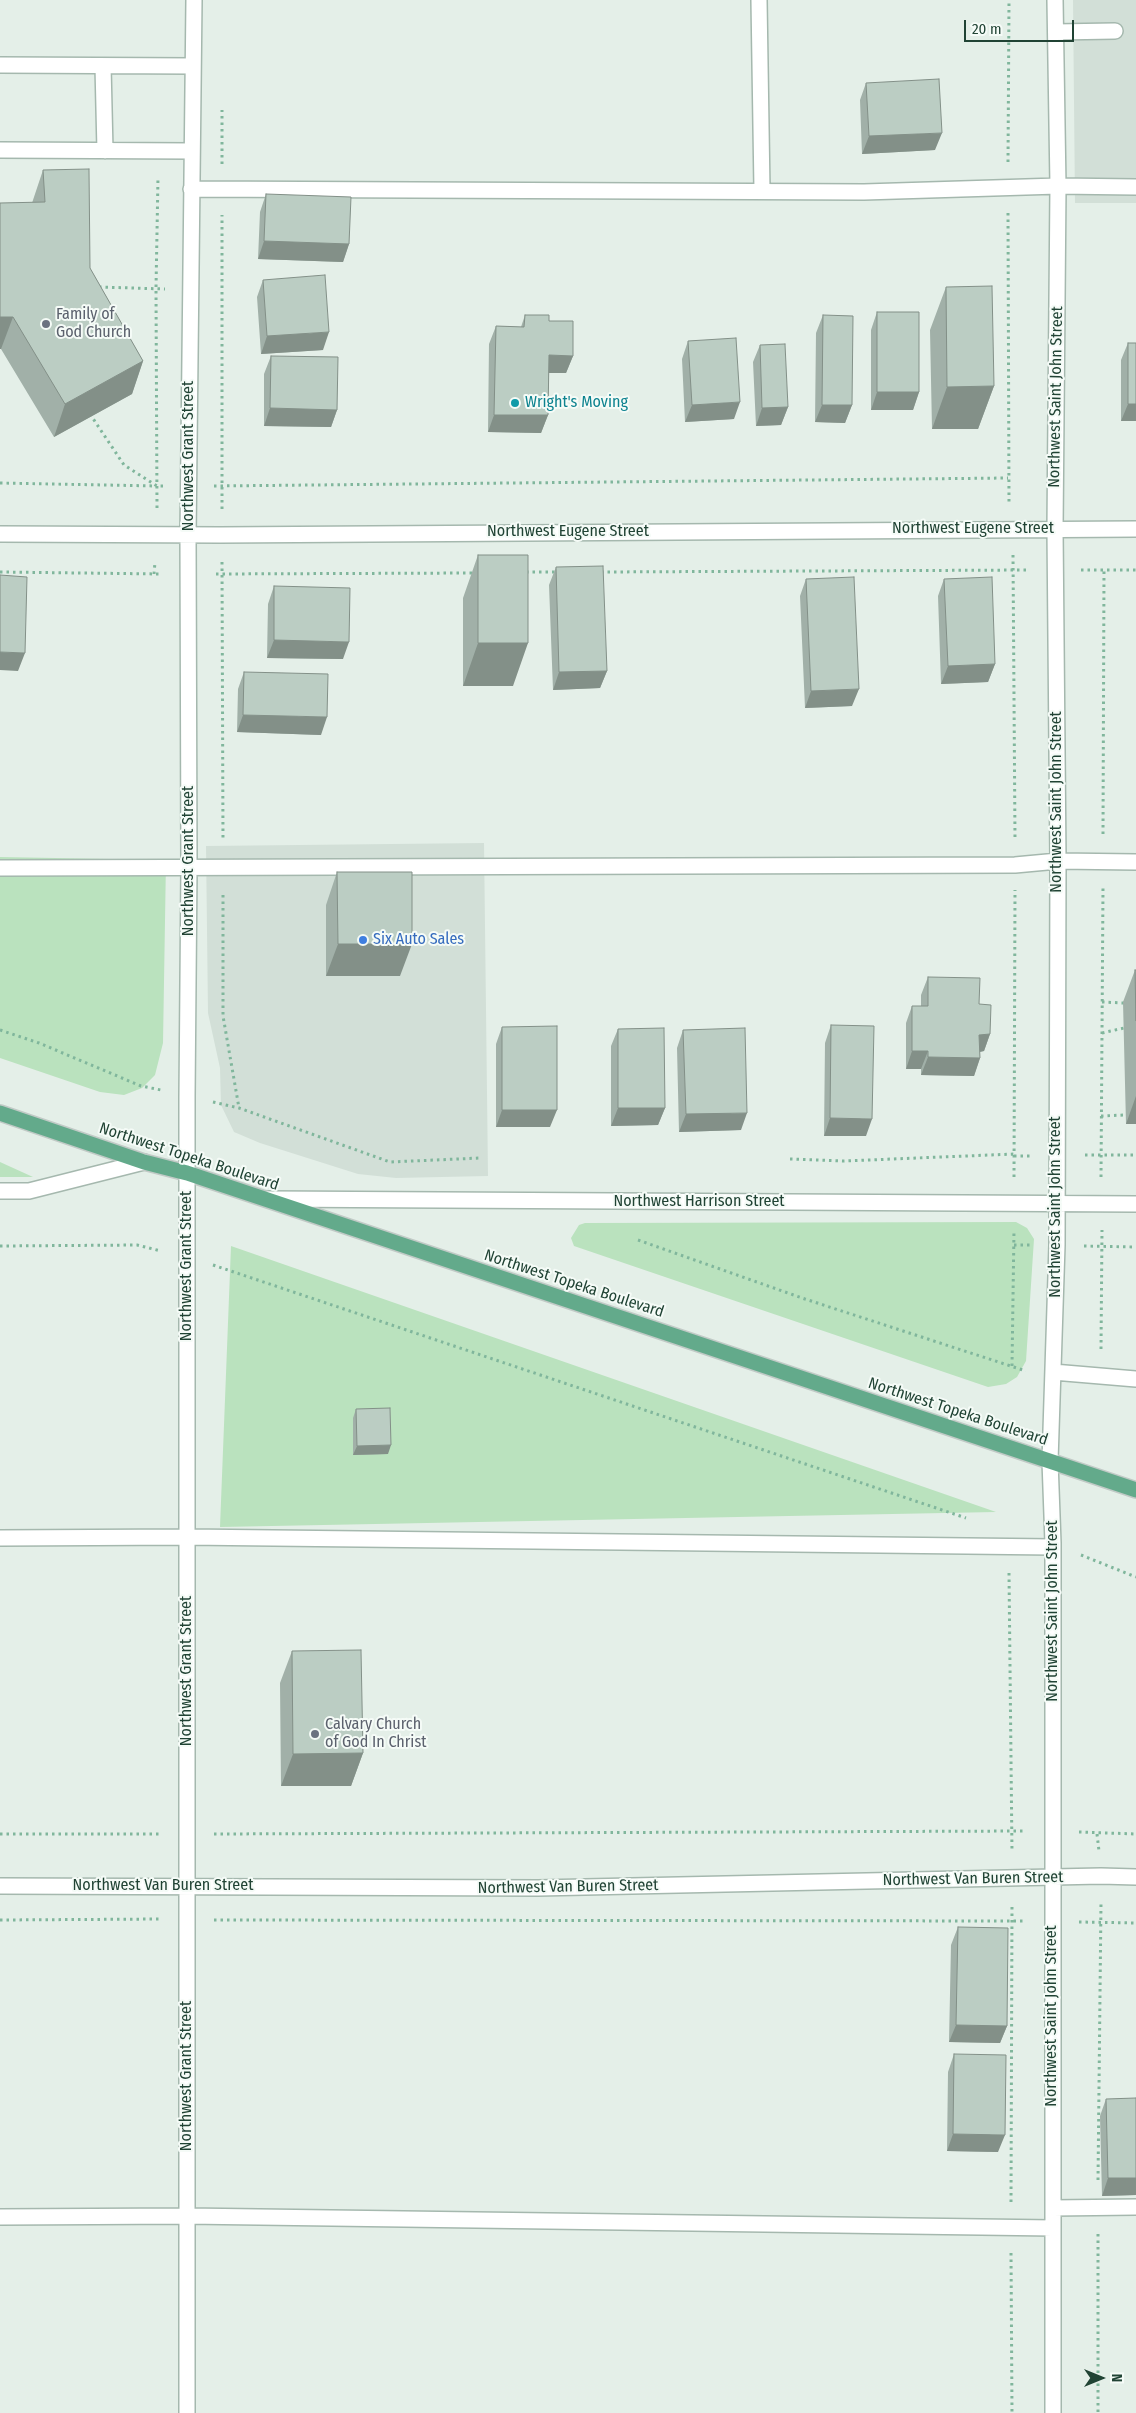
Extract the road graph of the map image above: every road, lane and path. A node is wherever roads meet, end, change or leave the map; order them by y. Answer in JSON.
{"nodes":[{"id":1,"x":194,"y":0,"type":"edge"},
{"id":2,"x":759,"y":0,"type":"edge"},
{"id":3,"x":1009,"y":0,"type":"edge"},
{"id":4,"x":1056,"y":0,"type":"edge"},
{"id":5,"x":1115,"y":31,"type":"dead end"},
{"id":6,"x":1056,"y":32,"type":"junction"},
{"id":7,"x":0,"y":66,"type":"edge"},
{"id":8,"x":103,"y":66,"type":"junction"},
{"id":9,"x":193,"y":66,"type":"junction"},
{"id":10,"x":0,"y":150,"type":"edge"},
{"id":11,"x":104,"y":151,"type":"junction"},
{"id":12,"x":192,"y":151,"type":"junction"},
{"id":13,"x":158,"y":175,"type":"dead end"},
{"id":14,"x":1058,"y":186,"type":"junction"},
{"id":15,"x":1008,"y":187,"type":"junction"},
{"id":16,"x":1136,"y":187,"type":"edge"},
{"id":17,"x":191,"y":189,"type":"junction"},
{"id":18,"x":762,"y":190,"type":"junction"},
{"id":19,"x":92,"y":287,"type":"edge"},
{"id":20,"x":156,"y":288,"type":"junction"},
{"id":21,"x":190,"y":290,"type":"junction"},
{"id":22,"x":90,"y":414,"type":"edge"},
{"id":23,"x":1008,"y":478,"type":"junction"},
{"id":24,"x":0,"y":483,"type":"edge"},
{"id":25,"x":189,"y":484,"type":"junction"},
{"id":26,"x":157,"y":486,"type":"junction"},
{"id":27,"x":1136,"y":528,"type":"edge"},
{"id":28,"x":1010,"y":529,"type":"junction"},
{"id":29,"x":1055,"y":529,"type":"junction"},
{"id":30,"x":0,"y":534,"type":"edge"},
{"id":31,"x":157,"y":535,"type":"junction"},
{"id":32,"x":188,"y":535,"type":"junction"},
{"id":33,"x":1014,"y":570,"type":"junction"},
{"id":34,"x":1056,"y":570,"type":"junction"},
{"id":35,"x":1104,"y":570,"type":"junction"},
{"id":36,"x":1136,"y":570,"type":"edge"},
{"id":37,"x":0,"y":572,"type":"edge"},
{"id":38,"x":520,"y":572,"type":"edge"},
{"id":39,"x":559,"y":572,"type":"edge"},
{"id":40,"x":599,"y":572,"type":"edge"},
{"id":41,"x":480,"y":573,"type":"edge"},
{"id":42,"x":154,"y":574,"type":"junction"},
{"id":43,"x":188,"y":574,"type":"junction"},
{"id":44,"x":1058,"y":861,"type":"junction"},
{"id":45,"x":1103,"y":862,"type":"junction"},
{"id":46,"x":1136,"y":862,"type":"edge"},
{"id":47,"x":1015,"y":865,"type":"junction"},
{"id":48,"x":0,"y":868,"type":"edge"},
{"id":49,"x":189,"y":868,"type":"junction"},
{"id":50,"x":1124,"y":1000,"type":"dead end"},
{"id":51,"x":1102,"y":1002,"type":"junction"},
{"id":52,"x":1124,"y":1028,"type":"dead end"},
{"id":53,"x":0,"y":1030,"type":"edge"},
{"id":54,"x":1102,"y":1032,"type":"junction"},
{"id":55,"x":187,"y":1096,"type":"junction"},
{"id":56,"x":0,"y":1113,"type":"edge"},
{"id":57,"x":1125,"y":1115,"type":"dead end"},
{"id":58,"x":1101,"y":1116,"type":"junction"},
{"id":59,"x":1014,"y":1154,"type":"junction"},
{"id":60,"x":480,"y":1158,"type":"dead end"},
{"id":61,"x":790,"y":1159,"type":"dead end"},
{"id":62,"x":144,"y":1162,"type":"junction"},
{"id":63,"x":187,"y":1173,"type":"junction"},
{"id":64,"x":0,"y":1191,"type":"edge"},
{"id":65,"x":261,"y":1199,"type":"junction"},
{"id":66,"x":1014,"y":1204,"type":"junction"},
{"id":67,"x":1056,"y":1204,"type":"junction"},
{"id":68,"x":1102,"y":1204,"type":"junction"},
{"id":69,"x":1136,"y":1204,"type":"edge"},
{"id":70,"x":638,"y":1240,"type":"dead end"},
{"id":71,"x":0,"y":1246,"type":"edge"},
{"id":72,"x":187,"y":1256,"type":"junction"},
{"id":73,"x":1012,"y":1366,"type":"junction"},
{"id":74,"x":1053,"y":1376,"type":"junction"},
{"id":75,"x":1101,"y":1377,"type":"junction"},
{"id":76,"x":1136,"y":1379,"type":"edge"},
{"id":77,"x":1050,"y":1461,"type":"junction"},
{"id":78,"x":1136,"y":1490,"type":"edge"},
{"id":79,"x":187,"y":1537,"type":"junction"},
{"id":80,"x":0,"y":1538,"type":"edge"},
{"id":81,"x":1053,"y":1545,"type":"junction"},
{"id":82,"x":996,"y":1546,"type":"junction"},
{"id":83,"x":1136,"y":1577,"type":"edge"},
{"id":84,"x":1053,"y":1830,"type":"junction"},
{"id":85,"x":1012,"y":1831,"type":"junction"},
{"id":86,"x":0,"y":1834,"type":"edge"},
{"id":87,"x":187,"y":1834,"type":"junction"},
{"id":88,"x":1097,"y":1834,"type":"junction"},
{"id":89,"x":1136,"y":1834,"type":"edge"},
{"id":90,"x":1101,"y":1876,"type":"junction"},
{"id":91,"x":1053,"y":1877,"type":"junction"},
{"id":92,"x":1136,"y":1877,"type":"edge"},
{"id":93,"x":1012,"y":1878,"type":"junction"},
{"id":94,"x":0,"y":1886,"type":"edge"},
{"id":95,"x":187,"y":1886,"type":"junction"},
{"id":96,"x":168,"y":1919,"type":"dead end"},
{"id":97,"x":0,"y":1920,"type":"edge"},
{"id":98,"x":205,"y":1920,"type":"dead end"},
{"id":99,"x":1052,"y":1921,"type":"junction"},
{"id":100,"x":1012,"y":1922,"type":"junction"},
{"id":101,"x":1101,"y":1924,"type":"junction"},
{"id":102,"x":1136,"y":1924,"type":"edge"},
{"id":103,"x":1098,"y":2207,"type":"junction"},
{"id":104,"x":1136,"y":2207,"type":"edge"},
{"id":105,"x":1053,"y":2208,"type":"junction"},
{"id":106,"x":0,"y":2216,"type":"edge"},
{"id":107,"x":187,"y":2216,"type":"junction"},
{"id":108,"x":1011,"y":2227,"type":"junction"},
{"id":109,"x":1053,"y":2228,"type":"junction"},
{"id":110,"x":187,"y":2413,"type":"edge"},
{"id":111,"x":1012,"y":2413,"type":"edge"},
{"id":112,"x":1053,"y":2413,"type":"edge"},
{"id":113,"x":1098,"y":2413,"type":"edge"}],
"edges":[{"from":1,"to":9,"type":"street","name":"Northwest Grant Street"},
{"from":2,"to":18,"type":"street"},
{"from":3,"to":15,"type":"path"},
{"from":4,"to":6,"type":"street","name":"Northwest Saint John Street"},
{"from":5,"to":6,"type":"street"},
{"from":6,"to":14,"type":"street","name":"Northwest Saint John Street"},
{"from":7,"to":8,"type":"street"},
{"from":8,"to":9,"type":"street"},
{"from":8,"to":11,"type":"street"},
{"from":9,"to":12,"type":"street","name":"Northwest Grant Street"},
{"from":10,"to":11,"type":"street"},
{"from":11,"to":12,"type":"street"},
{"from":12,"to":17,"type":"street","name":"Northwest Grant Street"},
{"from":13,"to":20,"type":"path"},
{"from":14,"to":15,"type":"street"},
{"from":14,"to":16,"type":"street"},
{"from":14,"to":29,"type":"street","name":"Northwest Saint John Street"},
{"from":15,"to":18,"type":"street"},
{"from":15,"to":23,"type":"path"},
{"from":17,"to":18,"type":"street"},
{"from":17,"to":21,"type":"street","name":"Northwest Grant Street"},
{"from":19,"to":20,"type":"path"},
{"from":20,"to":21,"type":"path"},
{"from":20,"to":26,"type":"path"},
{"from":21,"to":25,"type":"street","name":"Northwest Grant Street"},
{"from":22,"to":26,"type":"path"},
{"from":23,"to":25,"type":"path"},
{"from":23,"to":28,"type":"path"},
{"from":24,"to":26,"type":"path"},
{"from":25,"to":26,"type":"path"},
{"from":25,"to":32,"type":"street","name":"Northwest Grant Street"},
{"from":26,"to":31,"type":"path"},
{"from":27,"to":29,"type":"street","name":"Northwest Eugene Street"},
{"from":28,"to":29,"type":"street","name":"Northwest Eugene Street"},
{"from":28,"to":32,"type":"street","name":"Northwest Eugene Street"},
{"from":28,"to":33,"type":"path"},
{"from":29,"to":34,"type":"street","name":"Northwest Saint John Street"},
{"from":30,"to":31,"type":"street","name":"Northwest Eugene Street"},
{"from":31,"to":32,"type":"street","name":"Northwest Eugene Street"},
{"from":31,"to":42,"type":"path"},
{"from":32,"to":43,"type":"street","name":"Northwest Grant Street"},
{"from":33,"to":34,"type":"path"},
{"from":33,"to":40,"type":"path"},
{"from":33,"to":47,"type":"path"},
{"from":34,"to":35,"type":"path"},
{"from":34,"to":44,"type":"street","name":"Northwest Saint John Street"},
{"from":35,"to":36,"type":"path"},
{"from":35,"to":45,"type":"path"},
{"from":37,"to":42,"type":"path"},
{"from":38,"to":39,"type":"path"},
{"from":41,"to":43,"type":"path"},
{"from":42,"to":43,"type":"path"},
{"from":43,"to":49,"type":"street","name":"Northwest Grant Street"},
{"from":44,"to":45,"type":"street"},
{"from":44,"to":47,"type":"street"},
{"from":44,"to":67,"type":"street","name":"Northwest Saint John Street"},
{"from":45,"to":46,"type":"street"},
{"from":45,"to":51,"type":"path"},
{"from":47,"to":49,"type":"street"},
{"from":47,"to":59,"type":"path"},
{"from":48,"to":49,"type":"street"},
{"from":49,"to":55,"type":"street","name":"Northwest Grant Street"},
{"from":50,"to":51,"type":"path"},
{"from":51,"to":54,"type":"path"},
{"from":52,"to":54,"type":"path"},
{"from":53,"to":55,"type":"path"},
{"from":54,"to":58,"type":"path"},
{"from":55,"to":60,"type":"path"},
{"from":55,"to":63,"type":"street","name":"Northwest Grant Street"},
{"from":56,"to":62,"type":"main road","name":"Northwest Topeka Boulevard"},
{"from":57,"to":58,"type":"path"},
{"from":58,"to":68,"type":"path"},
{"from":59,"to":61,"type":"path"},
{"from":59,"to":66,"type":"path"},
{"from":62,"to":63,"type":"main road","name":"Northwest Topeka Boulevard"},
{"from":62,"to":64,"type":"street"},
{"from":63,"to":65,"type":"main road","name":"Northwest Topeka Boulevard"},
{"from":63,"to":72,"type":"street","name":"Northwest Grant Street"},
{"from":65,"to":66,"type":"street","name":"Northwest Harrison Street"},
{"from":65,"to":77,"type":"main road","name":"Northwest Topeka Boulevard"},
{"from":66,"to":67,"type":"street","name":"Northwest Harrison Street"},
{"from":66,"to":73,"type":"path"},
{"from":67,"to":68,"type":"street","name":"Northwest Harrison Street"},
{"from":67,"to":74,"type":"street","name":"Northwest Saint John Street"},
{"from":68,"to":69,"type":"street","name":"Northwest Harrison Street"},
{"from":68,"to":75,"type":"path"},
{"from":70,"to":73,"type":"path"},
{"from":71,"to":72,"type":"path"},
{"from":72,"to":79,"type":"street","name":"Northwest Grant Street"},
{"from":72,"to":82,"type":"path"},
{"from":73,"to":74,"type":"path"},
{"from":74,"to":75,"type":"street"},
{"from":74,"to":77,"type":"street","name":"Northwest Saint John Street"},
{"from":75,"to":76,"type":"street"},
{"from":77,"to":78,"type":"main road","name":"Northwest Topeka Boulevard"},
{"from":77,"to":81,"type":"street","name":"Northwest Saint John Street"},
{"from":79,"to":80,"type":"street"},
{"from":79,"to":82,"type":"street"},
{"from":79,"to":87,"type":"street","name":"Northwest Grant Street"},
{"from":81,"to":82,"type":"street"},
{"from":81,"to":83,"type":"path"},
{"from":81,"to":84,"type":"street","name":"Northwest Saint John Street"},
{"from":82,"to":85,"type":"path"},
{"from":84,"to":85,"type":"path"},
{"from":84,"to":88,"type":"path"},
{"from":84,"to":91,"type":"street","name":"Northwest Saint John Street"},
{"from":85,"to":87,"type":"path"},
{"from":85,"to":93,"type":"path"},
{"from":86,"to":87,"type":"path"},
{"from":87,"to":95,"type":"street","name":"Northwest Grant Street"},
{"from":88,"to":89,"type":"path"},
{"from":88,"to":90,"type":"path"},
{"from":90,"to":91,"type":"street","name":"Northwest Van Buren Street"},
{"from":90,"to":92,"type":"street","name":"Northwest Van Buren Street"},
{"from":90,"to":101,"type":"path"},
{"from":91,"to":93,"type":"street","name":"Northwest Van Buren Street"},
{"from":91,"to":99,"type":"street","name":"Northwest Saint John Street"},
{"from":93,"to":95,"type":"street","name":"Northwest Van Buren Street"},
{"from":93,"to":100,"type":"path"},
{"from":94,"to":95,"type":"street","name":"Northwest Van Buren Street"},
{"from":95,"to":107,"type":"street","name":"Northwest Grant Street"},
{"from":96,"to":97,"type":"path"},
{"from":98,"to":100,"type":"path"},
{"from":99,"to":100,"type":"path"},
{"from":99,"to":101,"type":"path"},
{"from":99,"to":105,"type":"street","name":"Northwest Saint John Street"},
{"from":100,"to":108,"type":"path"},
{"from":101,"to":102,"type":"path"},
{"from":101,"to":103,"type":"path"},
{"from":103,"to":104,"type":"street"},
{"from":103,"to":105,"type":"street"},
{"from":103,"to":113,"type":"path"},
{"from":105,"to":109,"type":"street","name":"Northwest Saint John Street"},
{"from":106,"to":107,"type":"street"},
{"from":107,"to":108,"type":"street"},
{"from":107,"to":110,"type":"street","name":"Northwest Grant Street"},
{"from":108,"to":109,"type":"street"},
{"from":108,"to":111,"type":"path"},
{"from":109,"to":112,"type":"street","name":"Northwest Saint John Street"}]}
